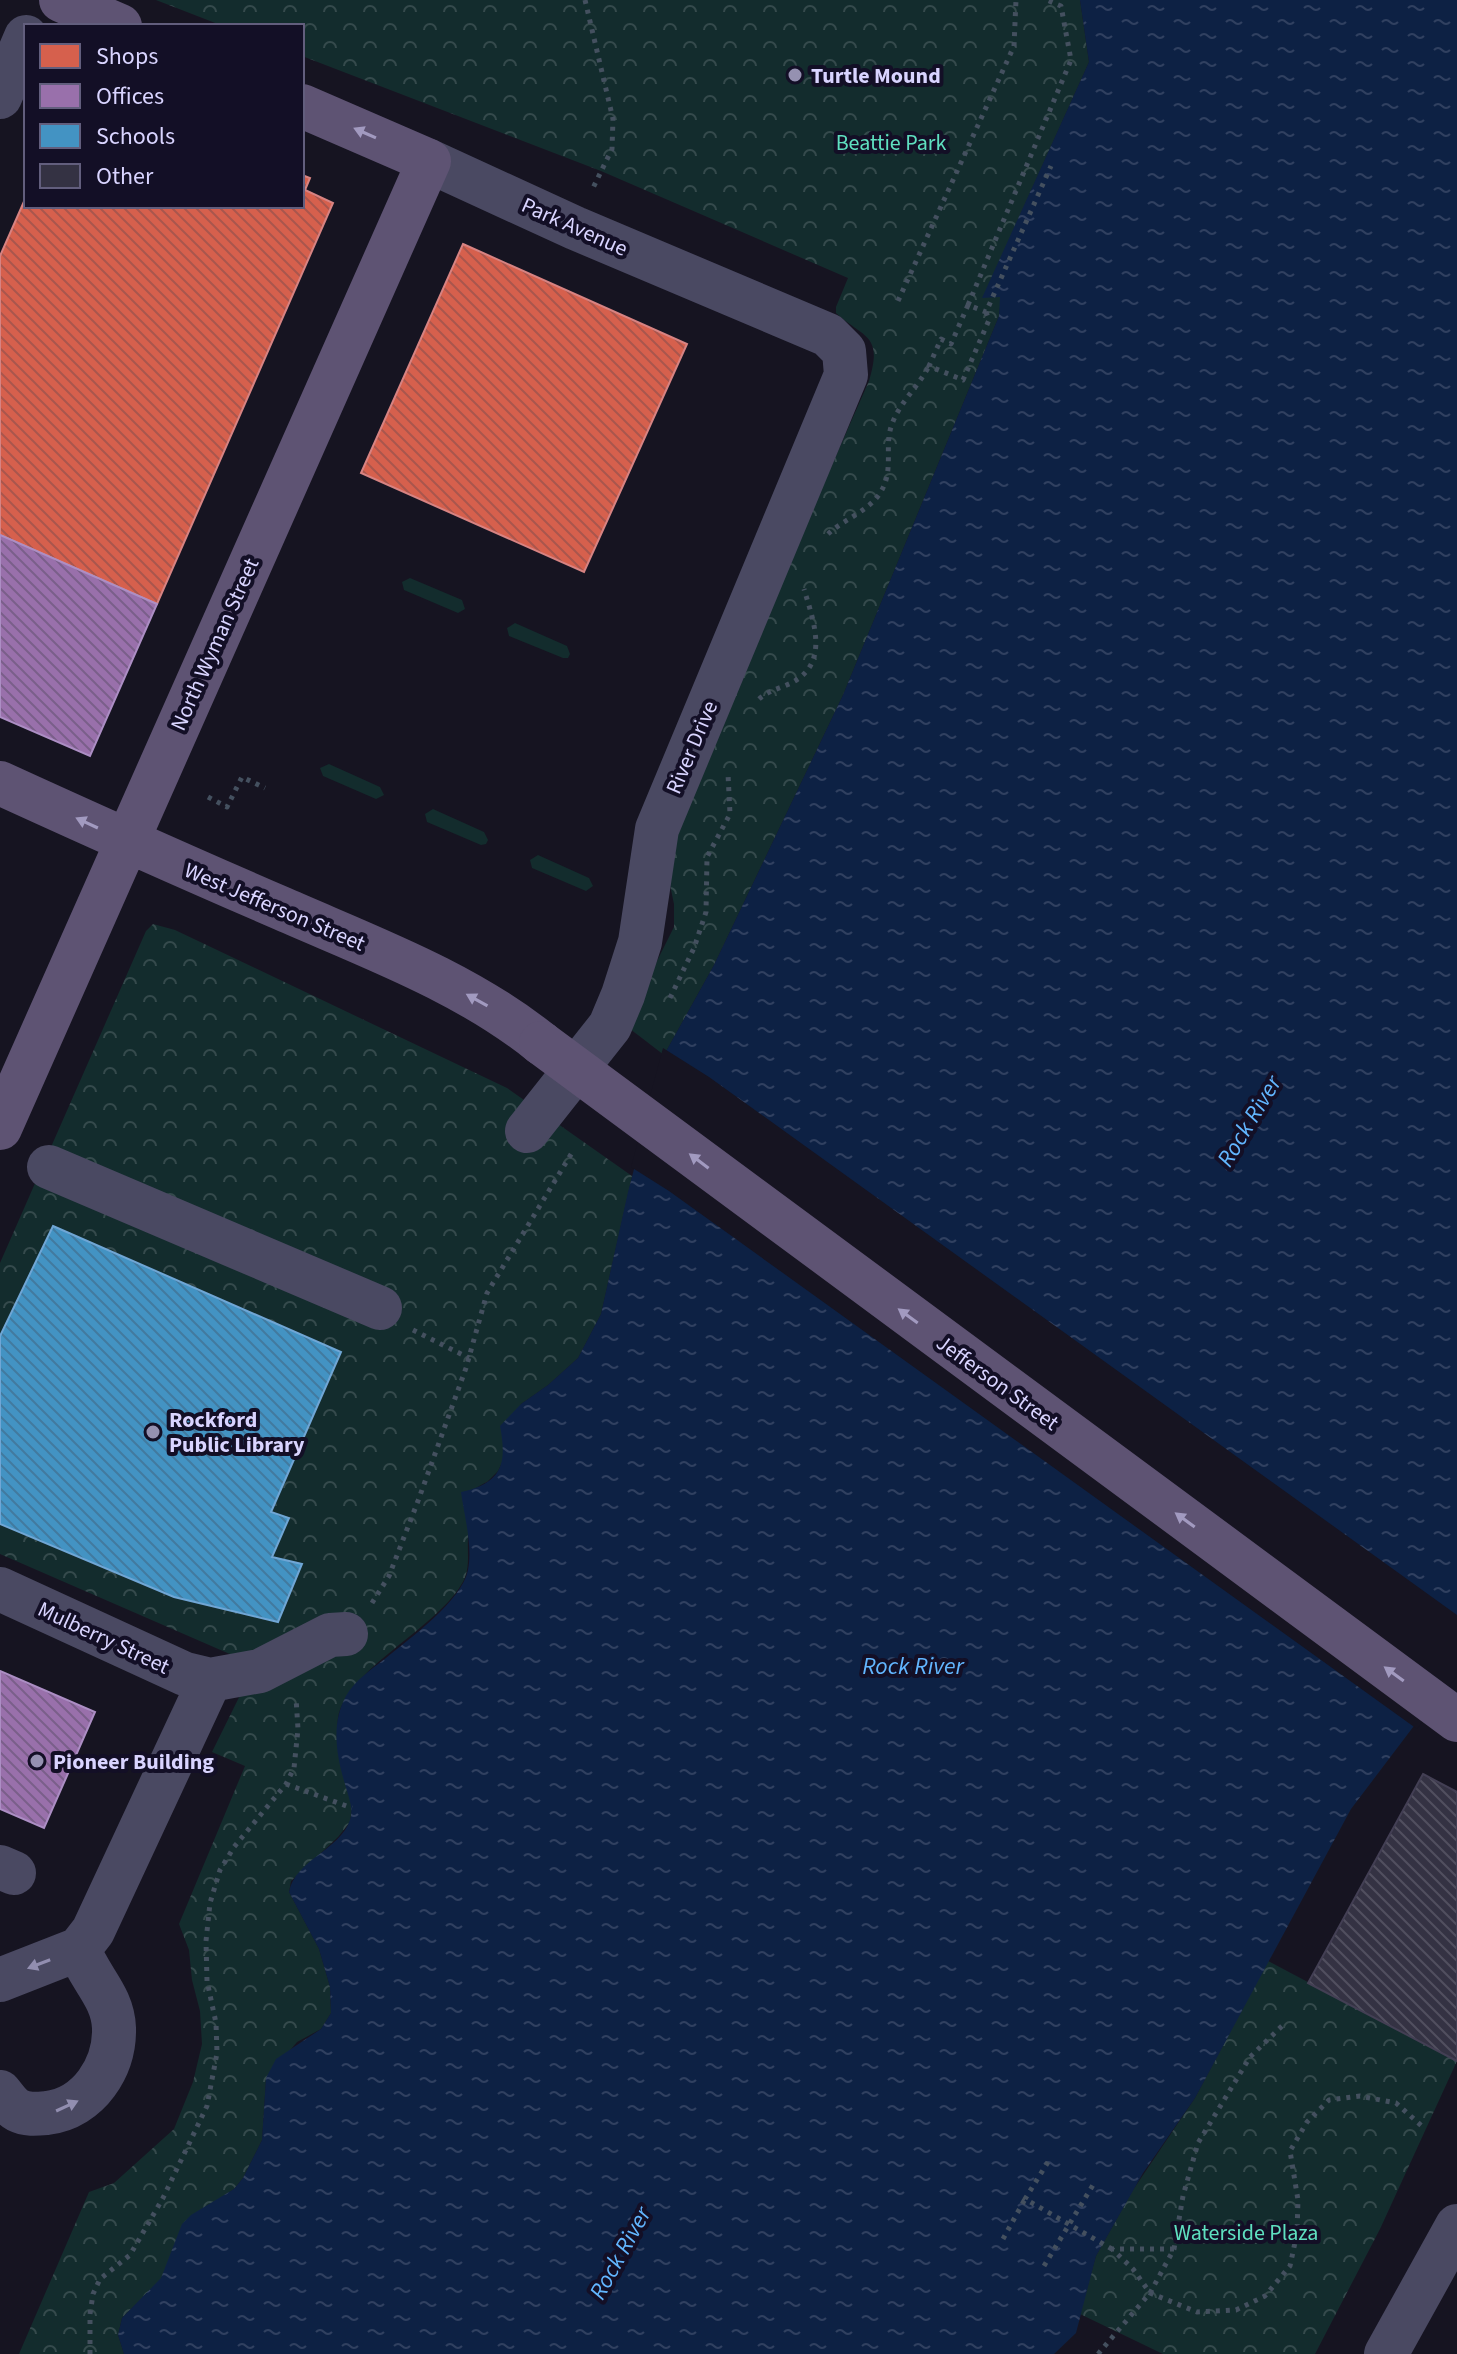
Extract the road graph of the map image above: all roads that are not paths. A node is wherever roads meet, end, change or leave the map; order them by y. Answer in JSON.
{"nodes":[{"id":1,"x":42,"y":0,"type":"edge"},
{"id":2,"x":61,"y":0,"type":"edge"},
{"id":3,"x":32,"y":24,"type":"edge"},
{"id":4,"x":115,"y":24,"type":"edge"},
{"id":5,"x":24,"y":42,"type":"edge"},
{"id":6,"x":0,"y":97,"type":"edge"},
{"id":7,"x":304,"y":107,"type":"edge"},
{"id":8,"x":429,"y":161,"type":"junction"},
{"id":9,"x":844,"y":351,"type":"joint"},
{"id":10,"x":0,"y":783,"type":"edge"},
{"id":11,"x":127,"y":842,"type":"junction"},
{"id":12,"x":541,"y":1043,"type":"joint"},
{"id":13,"x":0,"y":1128,"type":"edge"},
{"id":14,"x":527,"y":1131,"type":"dead end"},
{"id":15,"x":49,"y":1167,"type":"dead end"},
{"id":16,"x":380,"y":1308,"type":"road end"},
{"id":17,"x":0,"y":1589,"type":"edge"},
{"id":18,"x":346,"y":1634,"type":"road end"},
{"id":19,"x":210,"y":1680,"type":"junction"},
{"id":20,"x":1457,"y":1720,"type":"edge"},
{"id":21,"x":79,"y":1949,"type":"junction"},
{"id":22,"x":0,"y":1980,"type":"edge"},
{"id":23,"x":0,"y":2092,"type":"edge"},
{"id":24,"x":1457,"y":2226,"type":"edge"},
{"id":25,"x":1386,"y":2354,"type":"edge"}],
"edges":[{"from":1,"to":3,"type":"street"},
{"from":2,"to":4,"type":"main road"},
{"from":5,"to":6,"type":"street"},
{"from":8,"to":7,"type":"main road","name":"Park Avenue","one_way":true},
{"from":8,"to":9,"type":"street","name":"Park Avenue"},
{"from":8,"to":11,"type":"main road","name":"North Wyman Street"},
{"from":9,"to":14,"type":"street","name":"River Drive"},
{"from":11,"to":10,"type":"main road","name":"West Jefferson Street","one_way":true},
{"from":12,"to":11,"type":"main road","name":"West Jefferson Street","one_way":true},
{"from":11,"to":13,"type":"main road","name":"North Wyman Street"},
{"from":20,"to":12,"type":"main road","name":"Jefferson Street","one_way":true,"bridge":true},
{"from":15,"to":16,"type":"street"},
{"from":17,"to":19,"type":"street","name":"Mulberry Street"},
{"from":18,"to":19,"type":"street"},
{"from":19,"to":21,"type":"street"},
{"from":21,"to":22,"type":"street","one_way":true},
{"from":23,"to":21,"type":"street","one_way":true},
{"from":24,"to":25,"type":"street"}]}
